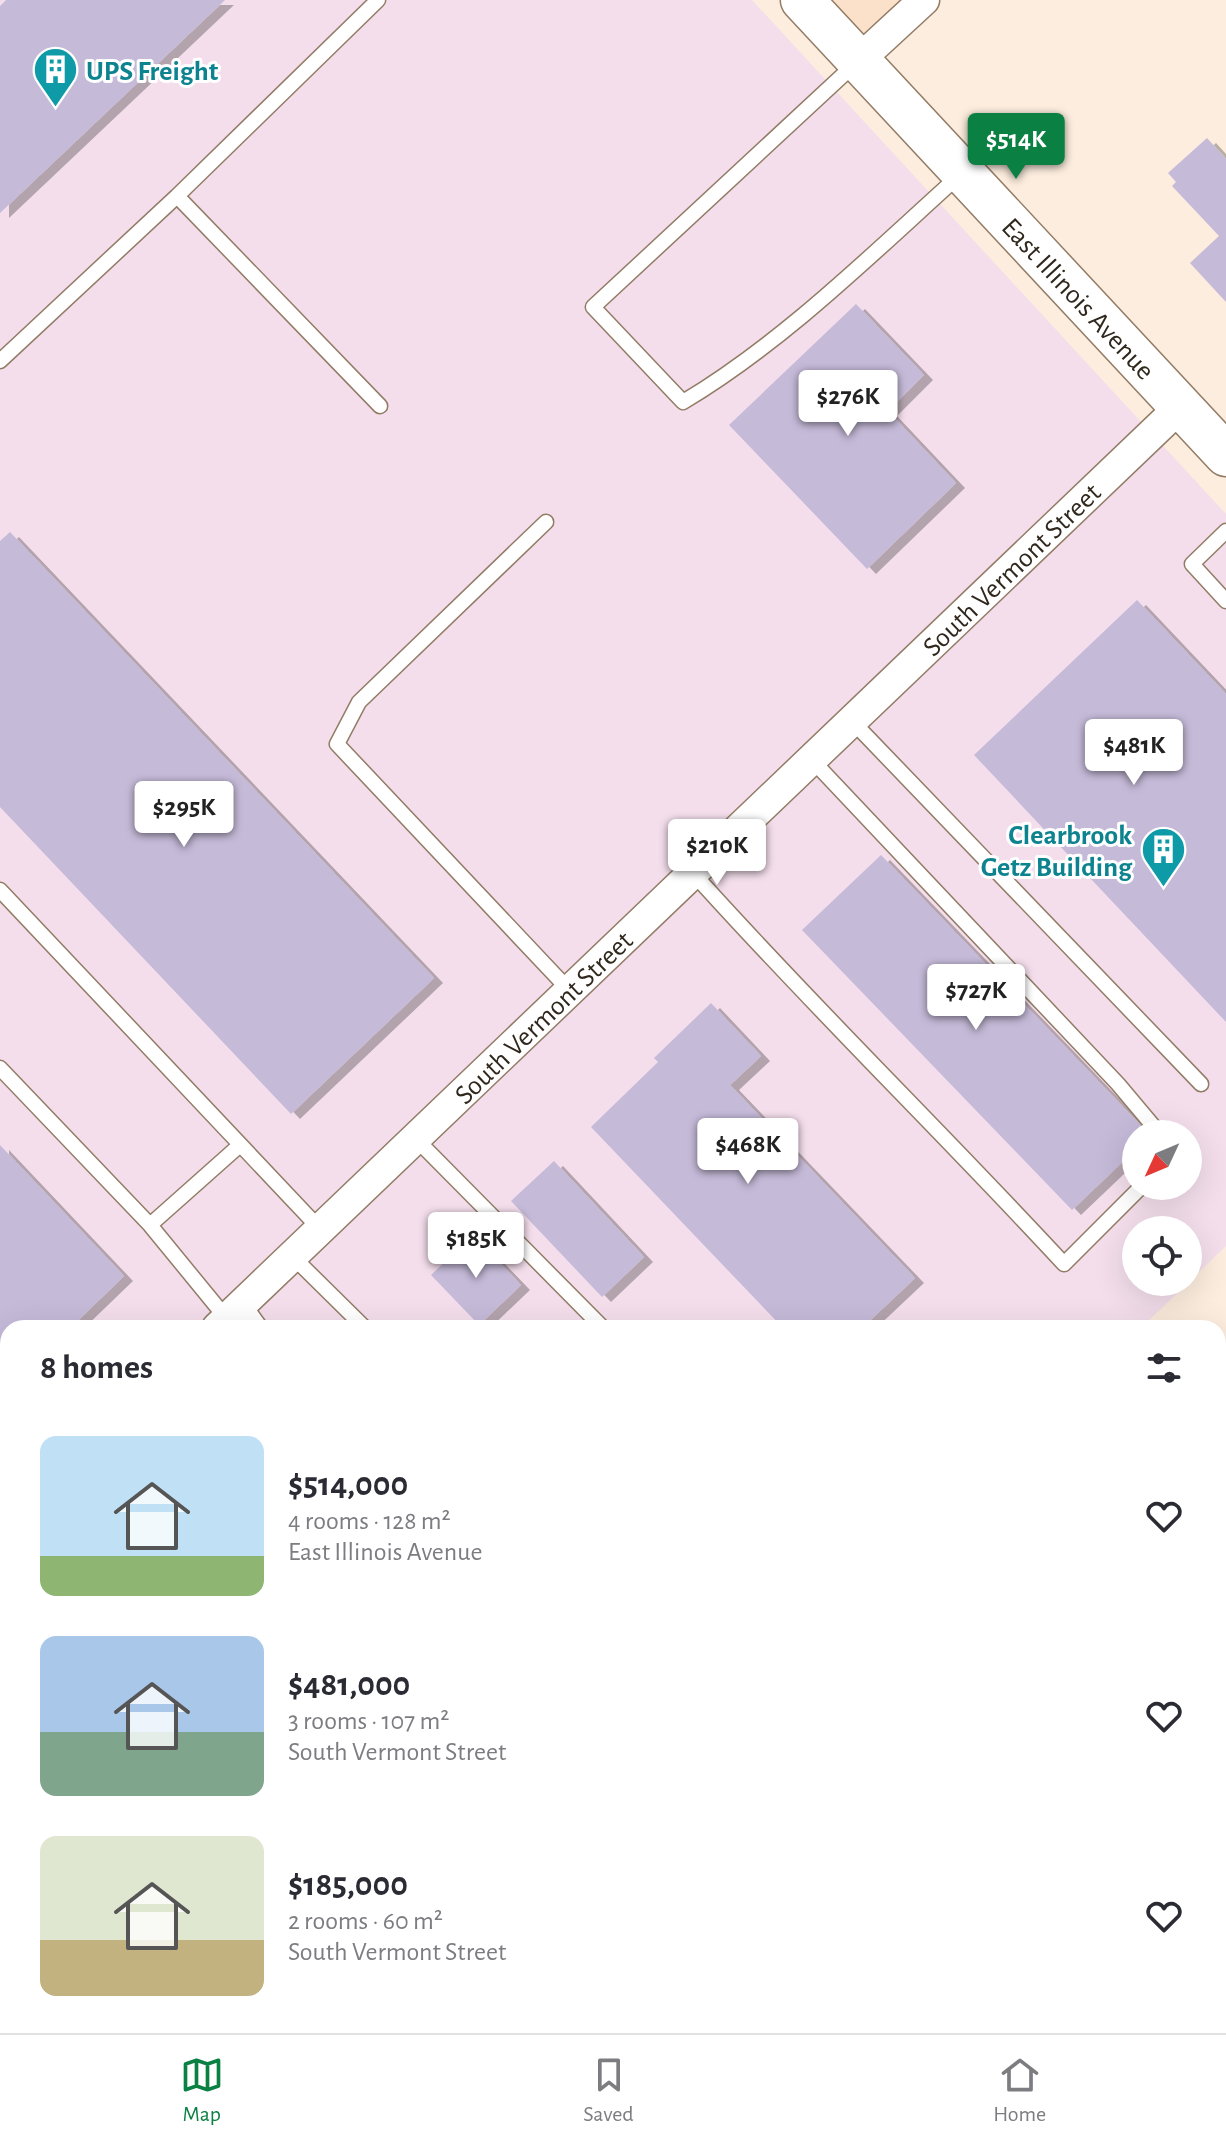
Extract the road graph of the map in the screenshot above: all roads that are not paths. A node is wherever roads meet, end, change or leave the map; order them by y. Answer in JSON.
{"nodes":[{"id":1,"x":378,"y":0,"type":"edge"},
{"id":2,"x":802,"y":0,"type":"edge"},
{"id":3,"x":924,"y":0,"type":"edge"},
{"id":4,"x":859,"y":60,"type":"junction"},
{"id":5,"x":963,"y":172,"type":"junction"},
{"id":6,"x":177,"y":196,"type":"junction"},
{"id":7,"x":0,"y":361,"type":"edge"},
{"id":8,"x":380,"y":406,"type":"dead end"},
{"id":9,"x":1180,"y":407,"type":"junction"},
{"id":10,"x":1226,"y":455,"type":"edge"},
{"id":11,"x":546,"y":522,"type":"dead end"},
{"id":12,"x":1226,"y":531,"type":"edge"},
{"id":13,"x":1226,"y":601,"type":"edge"},
{"id":14,"x":852,"y":721,"type":"junction"},
{"id":15,"x":812,"y":760,"type":"junction"},
{"id":16,"x":693,"y":873,"type":"junction"},
{"id":17,"x":0,"y":890,"type":"edge"},
{"id":18,"x":570,"y":991,"type":"junction"},
{"id":19,"x":0,"y":1068,"type":"edge"},
{"id":20,"x":1201,"y":1084,"type":"dead end"},
{"id":21,"x":1148,"y":1120,"type":"edge"},
{"id":22,"x":415,"y":1138,"type":"junction"},
{"id":23,"x":240,"y":1145,"type":"junction"},
{"id":24,"x":1128,"y":1200,"type":"edge"},
{"id":25,"x":150,"y":1225,"type":"junction"},
{"id":26,"x":320,"y":1229,"type":"junction"},
{"id":27,"x":292,"y":1256,"type":"junction"},
{"id":28,"x":229,"y":1317,"type":"edge"},
{"id":29,"x":357,"y":1320,"type":"edge"},
{"id":30,"x":595,"y":1320,"type":"edge"}],
"edges":[{"from":1,"to":6,"type":"lane"},
{"from":2,"to":4,"type":"main road","name":"East Illinois Avenue"},
{"from":3,"to":4,"type":"street"},
{"from":4,"to":5,"type":"main road","name":"East Illinois Avenue"},
{"from":4,"to":5,"type":"lane"},
{"from":5,"to":9,"type":"main road","name":"East Illinois Avenue"},
{"from":6,"to":7,"type":"lane"},
{"from":6,"to":8,"type":"lane"},
{"from":9,"to":10,"type":"main road","name":"East Illinois Avenue"},
{"from":9,"to":14,"type":"street","name":"South Vermont Street"},
{"from":11,"to":18,"type":"lane"},
{"from":12,"to":13,"type":"lane"},
{"from":14,"to":15,"type":"street","name":"South Vermont Street"},
{"from":14,"to":20,"type":"lane"},
{"from":15,"to":16,"type":"street","name":"South Vermont Street"},
{"from":15,"to":21,"type":"lane"},
{"from":16,"to":18,"type":"street","name":"South Vermont Street"},
{"from":16,"to":24,"type":"lane"},
{"from":17,"to":23,"type":"lane"},
{"from":18,"to":22,"type":"street","name":"South Vermont Street"},
{"from":19,"to":25,"type":"lane"},
{"from":22,"to":26,"type":"street","name":"South Vermont Street"},
{"from":22,"to":30,"type":"lane"},
{"from":23,"to":25,"type":"lane"},
{"from":23,"to":26,"type":"lane"},
{"from":25,"to":28,"type":"lane"},
{"from":26,"to":27,"type":"street","name":"South Vermont Street"},
{"from":27,"to":28,"type":"street","name":"South Vermont Street"},
{"from":27,"to":29,"type":"lane"}]}
